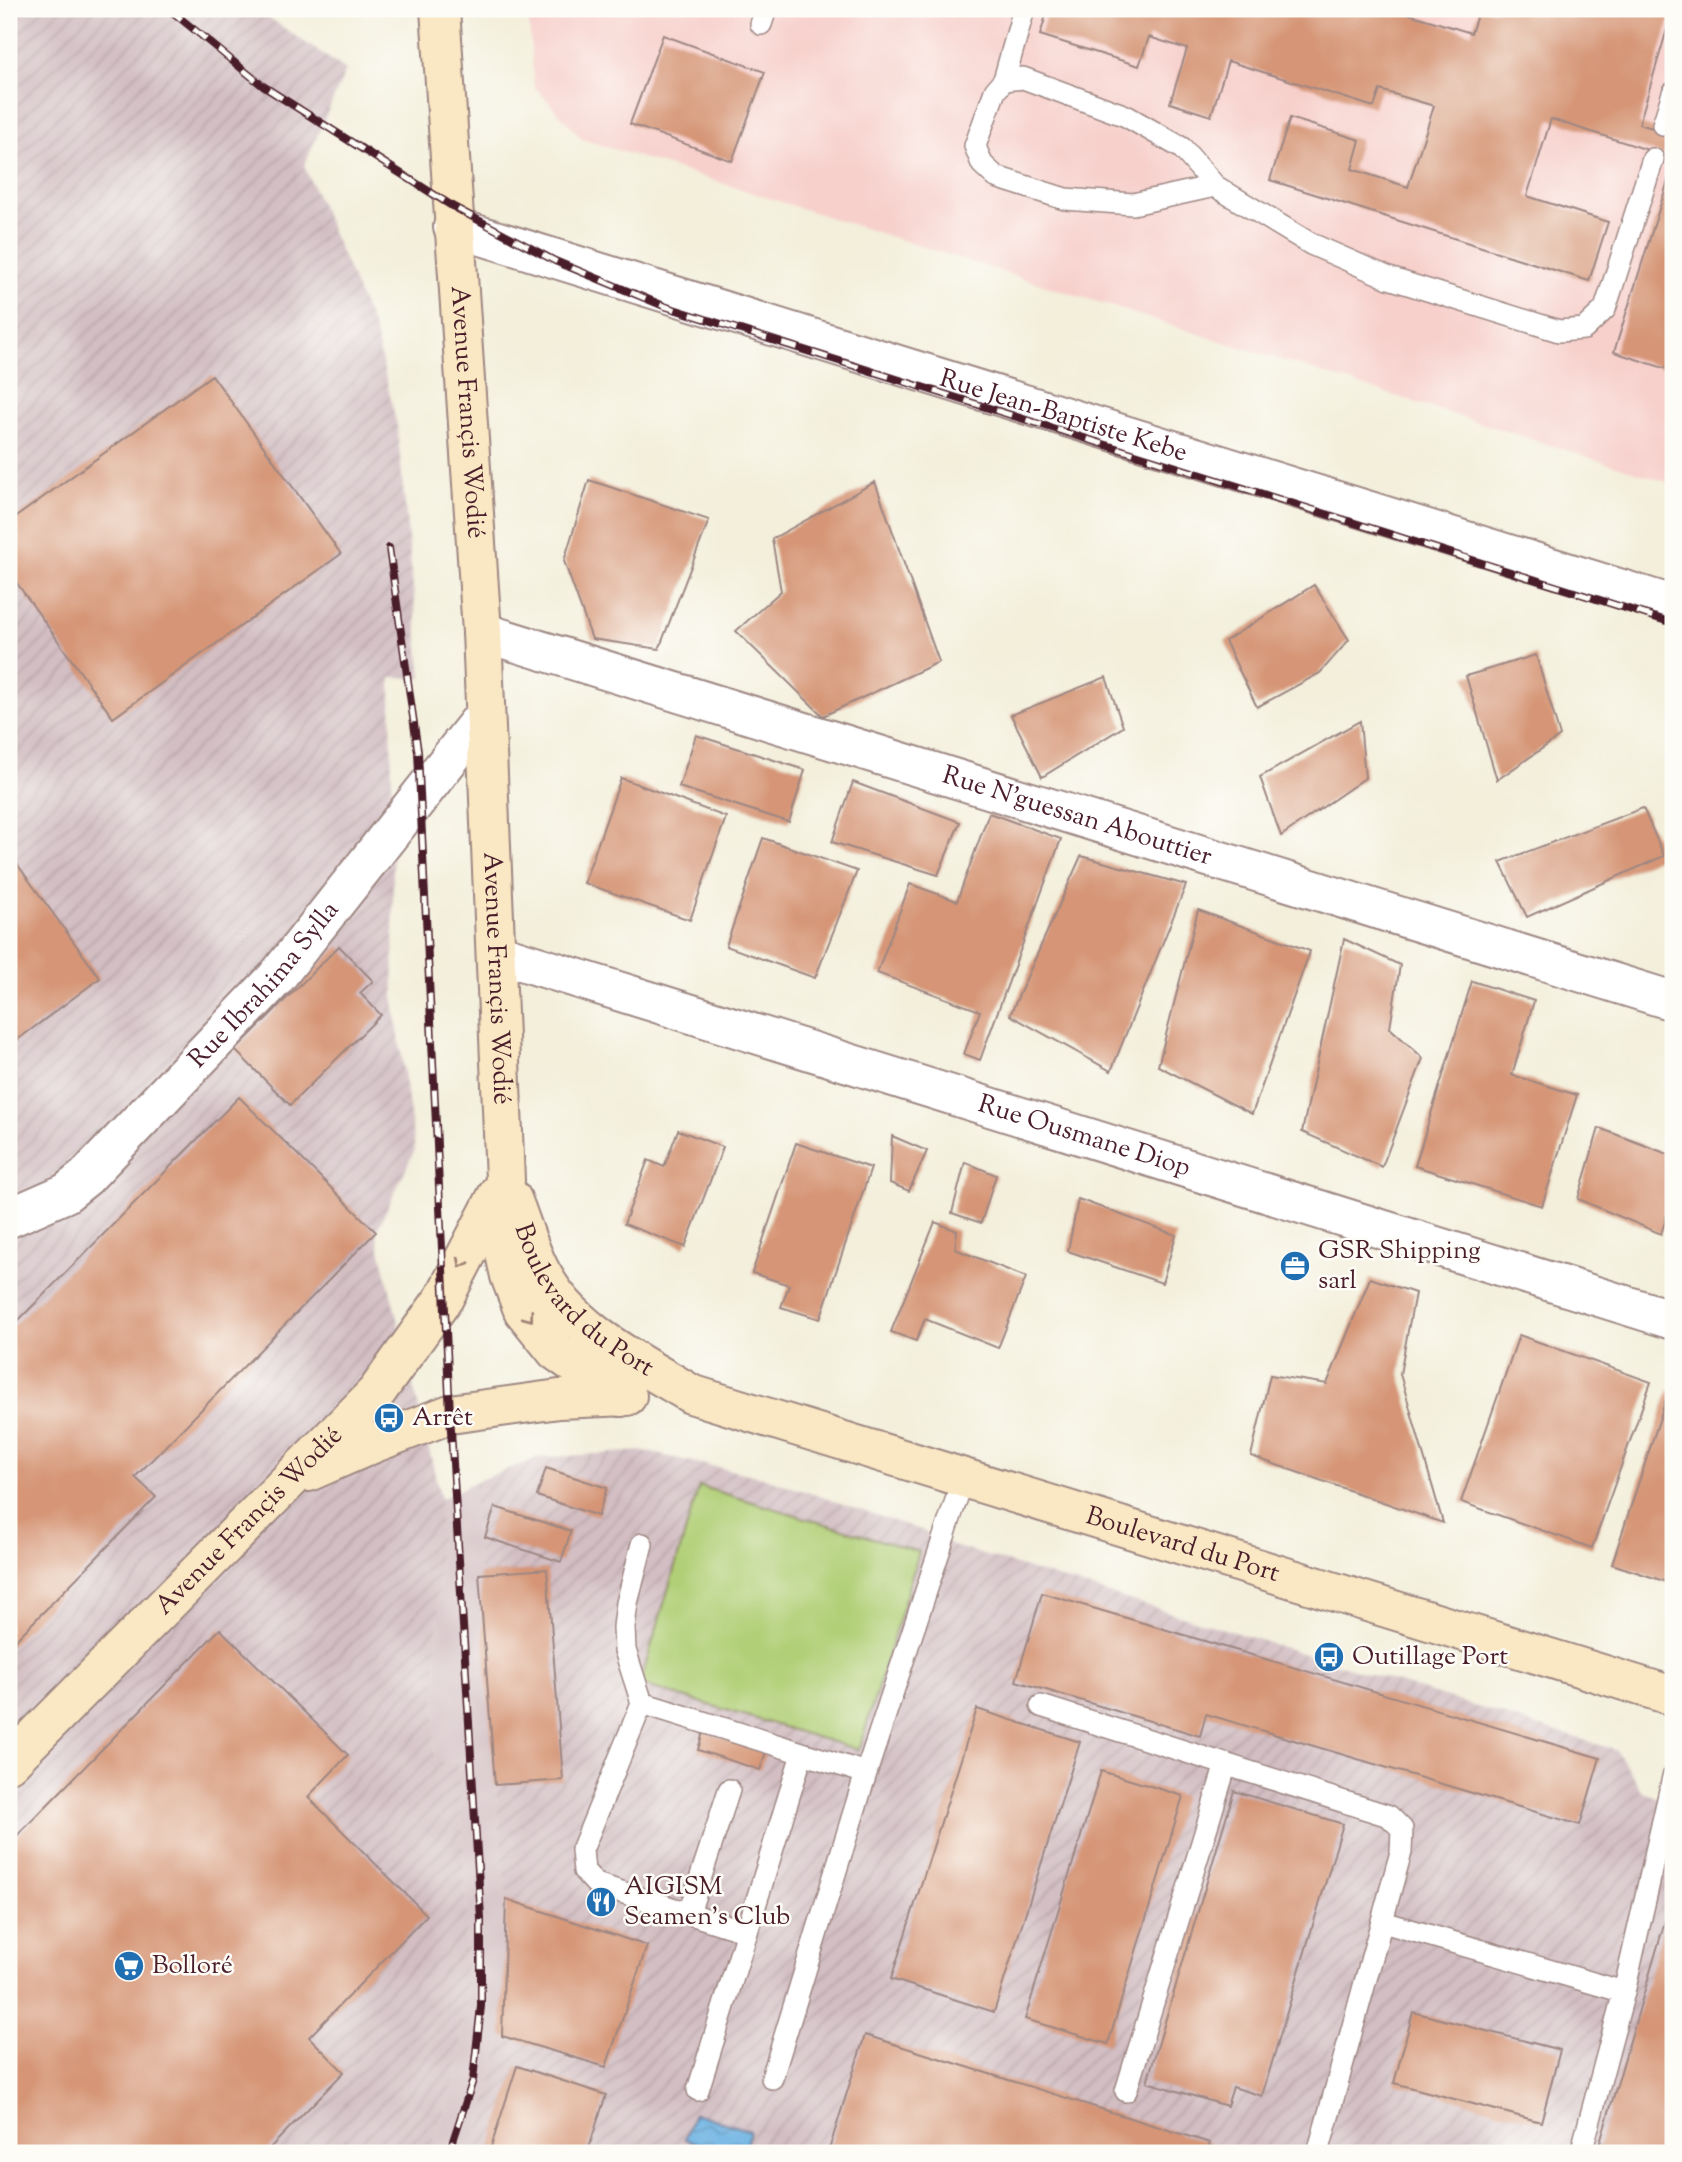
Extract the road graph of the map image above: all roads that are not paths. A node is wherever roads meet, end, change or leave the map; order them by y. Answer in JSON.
{"nodes":[{"id":1,"x":440,"y":9,"type":"edge"},
{"id":2,"x":1024,"y":9,"type":"edge"},
{"id":3,"x":1004,"y":80,"type":"junction"},
{"id":4,"x":1673,"y":93,"type":"edge"},
{"id":5,"x":1663,"y":125,"type":"dead end"},
{"id":6,"x":1653,"y":159,"type":"dead end"},
{"id":7,"x":1215,"y":186,"type":"junction"},
{"id":8,"x":453,"y":227,"type":"junction"},
{"id":9,"x":1673,"y":605,"type":"edge"},
{"id":10,"x":482,"y":632,"type":"junction"},
{"id":11,"x":485,"y":714,"type":"junction"},
{"id":12,"x":496,"y":953,"type":"junction"},
{"id":13,"x":1673,"y":1001,"type":"edge"},
{"id":14,"x":505,"y":1180,"type":"junction"},
{"id":15,"x":9,"y":1218,"type":"edge"},
{"id":16,"x":1673,"y":1320,"type":"edge"},
{"id":17,"x":691,"y":1394,"type":"junction"},
{"id":18,"x":621,"y":1396,"type":"junction"},
{"id":19,"x":963,"y":1479,"type":"junction"},
{"id":20,"x":290,"y":1480,"type":"junction"},
{"id":21,"x":642,"y":1544,"type":"dead end"},
{"id":22,"x":1673,"y":1696,"type":"edge"},
{"id":23,"x":642,"y":1703,"type":"junction"},
{"id":24,"x":1041,"y":1706,"type":"dead end"},
{"id":25,"x":802,"y":1754,"type":"junction"},
{"id":26,"x":9,"y":1763,"type":"edge"},
{"id":27,"x":1226,"y":1764,"type":"junction"},
{"id":28,"x":866,"y":1773,"type":"junction"},
{"id":29,"x":1673,"y":1777,"type":"edge"},
{"id":30,"x":729,"y":1790,"type":"dead end"},
{"id":31,"x":689,"y":1913,"type":"junction"},
{"id":32,"x":1383,"y":1922,"type":"junction"},
{"id":33,"x":747,"y":1932,"type":"junction"},
{"id":34,"x":1624,"y":1992,"type":"junction"},
{"id":35,"x":772,"y":2078,"type":"dead end"},
{"id":36,"x":698,"y":2090,"type":"dead end"},
{"id":37,"x":1126,"y":2091,"type":"dead end"},
{"id":38,"x":1318,"y":2153,"type":"edge"},
{"id":39,"x":1581,"y":2153,"type":"edge"}],
"edges":[{"from":1,"to":8,"type":"main road","name":"Avenue Françis Wodié"},
{"from":2,"to":3,"type":"lane"},
{"from":3,"to":7,"type":"lane"},
{"from":3,"to":7,"type":"lane"},
{"from":4,"to":5,"type":"lane"},
{"from":6,"to":7,"type":"lane"},
{"from":8,"to":9,"type":"street","name":"Rue Jean-Baptiste Kebe"},
{"from":8,"to":10,"type":"main road","name":"Avenue Françis Wodié"},
{"from":10,"to":11,"type":"main road","name":"Avenue Françis Wodié"},
{"from":10,"to":13,"type":"street","name":"Rue N'guessan Abouttier"},
{"from":11,"to":12,"type":"main road","name":"Avenue Françis Wodié"},
{"from":11,"to":15,"type":"street","name":"Rue Ibrahima Sylla"},
{"from":12,"to":14,"type":"main road","name":"Avenue Françis Wodié"},
{"from":12,"to":16,"type":"street","name":"Rue Ousmane Diop"},
{"from":14,"to":17,"type":"main road","name":"Boulevard du Port"},
{"from":14,"to":18,"type":"main road","one_way":true},
{"from":14,"to":20,"type":"main road","name":"Avenue Françis Wodié","one_way":true},
{"from":17,"to":18,"type":"main road","name":"Boulevard du Port"},
{"from":17,"to":19,"type":"main road","name":"Boulevard du Port"},
{"from":18,"to":20,"type":"main road","name":"Boulevard du Port"},
{"from":19,"to":22,"type":"main road","name":"Boulevard du Port"},
{"from":19,"to":28,"type":"lane"},
{"from":20,"to":26,"type":"main road","name":"Avenue Françis Wodié"},
{"from":21,"to":23,"type":"lane"},
{"from":23,"to":25,"type":"lane"},
{"from":23,"to":31,"type":"lane"},
{"from":24,"to":27,"type":"lane"},
{"from":25,"to":28,"type":"lane"},
{"from":25,"to":33,"type":"lane"},
{"from":27,"to":32,"type":"lane"},
{"from":27,"to":37,"type":"lane"},
{"from":28,"to":35,"type":"lane"},
{"from":29,"to":34,"type":"lane"},
{"from":30,"to":31,"type":"lane"},
{"from":31,"to":33,"type":"lane"},
{"from":32,"to":34,"type":"lane"},
{"from":32,"to":38,"type":"lane"},
{"from":33,"to":36,"type":"lane"},
{"from":34,"to":39,"type":"lane"}]}
